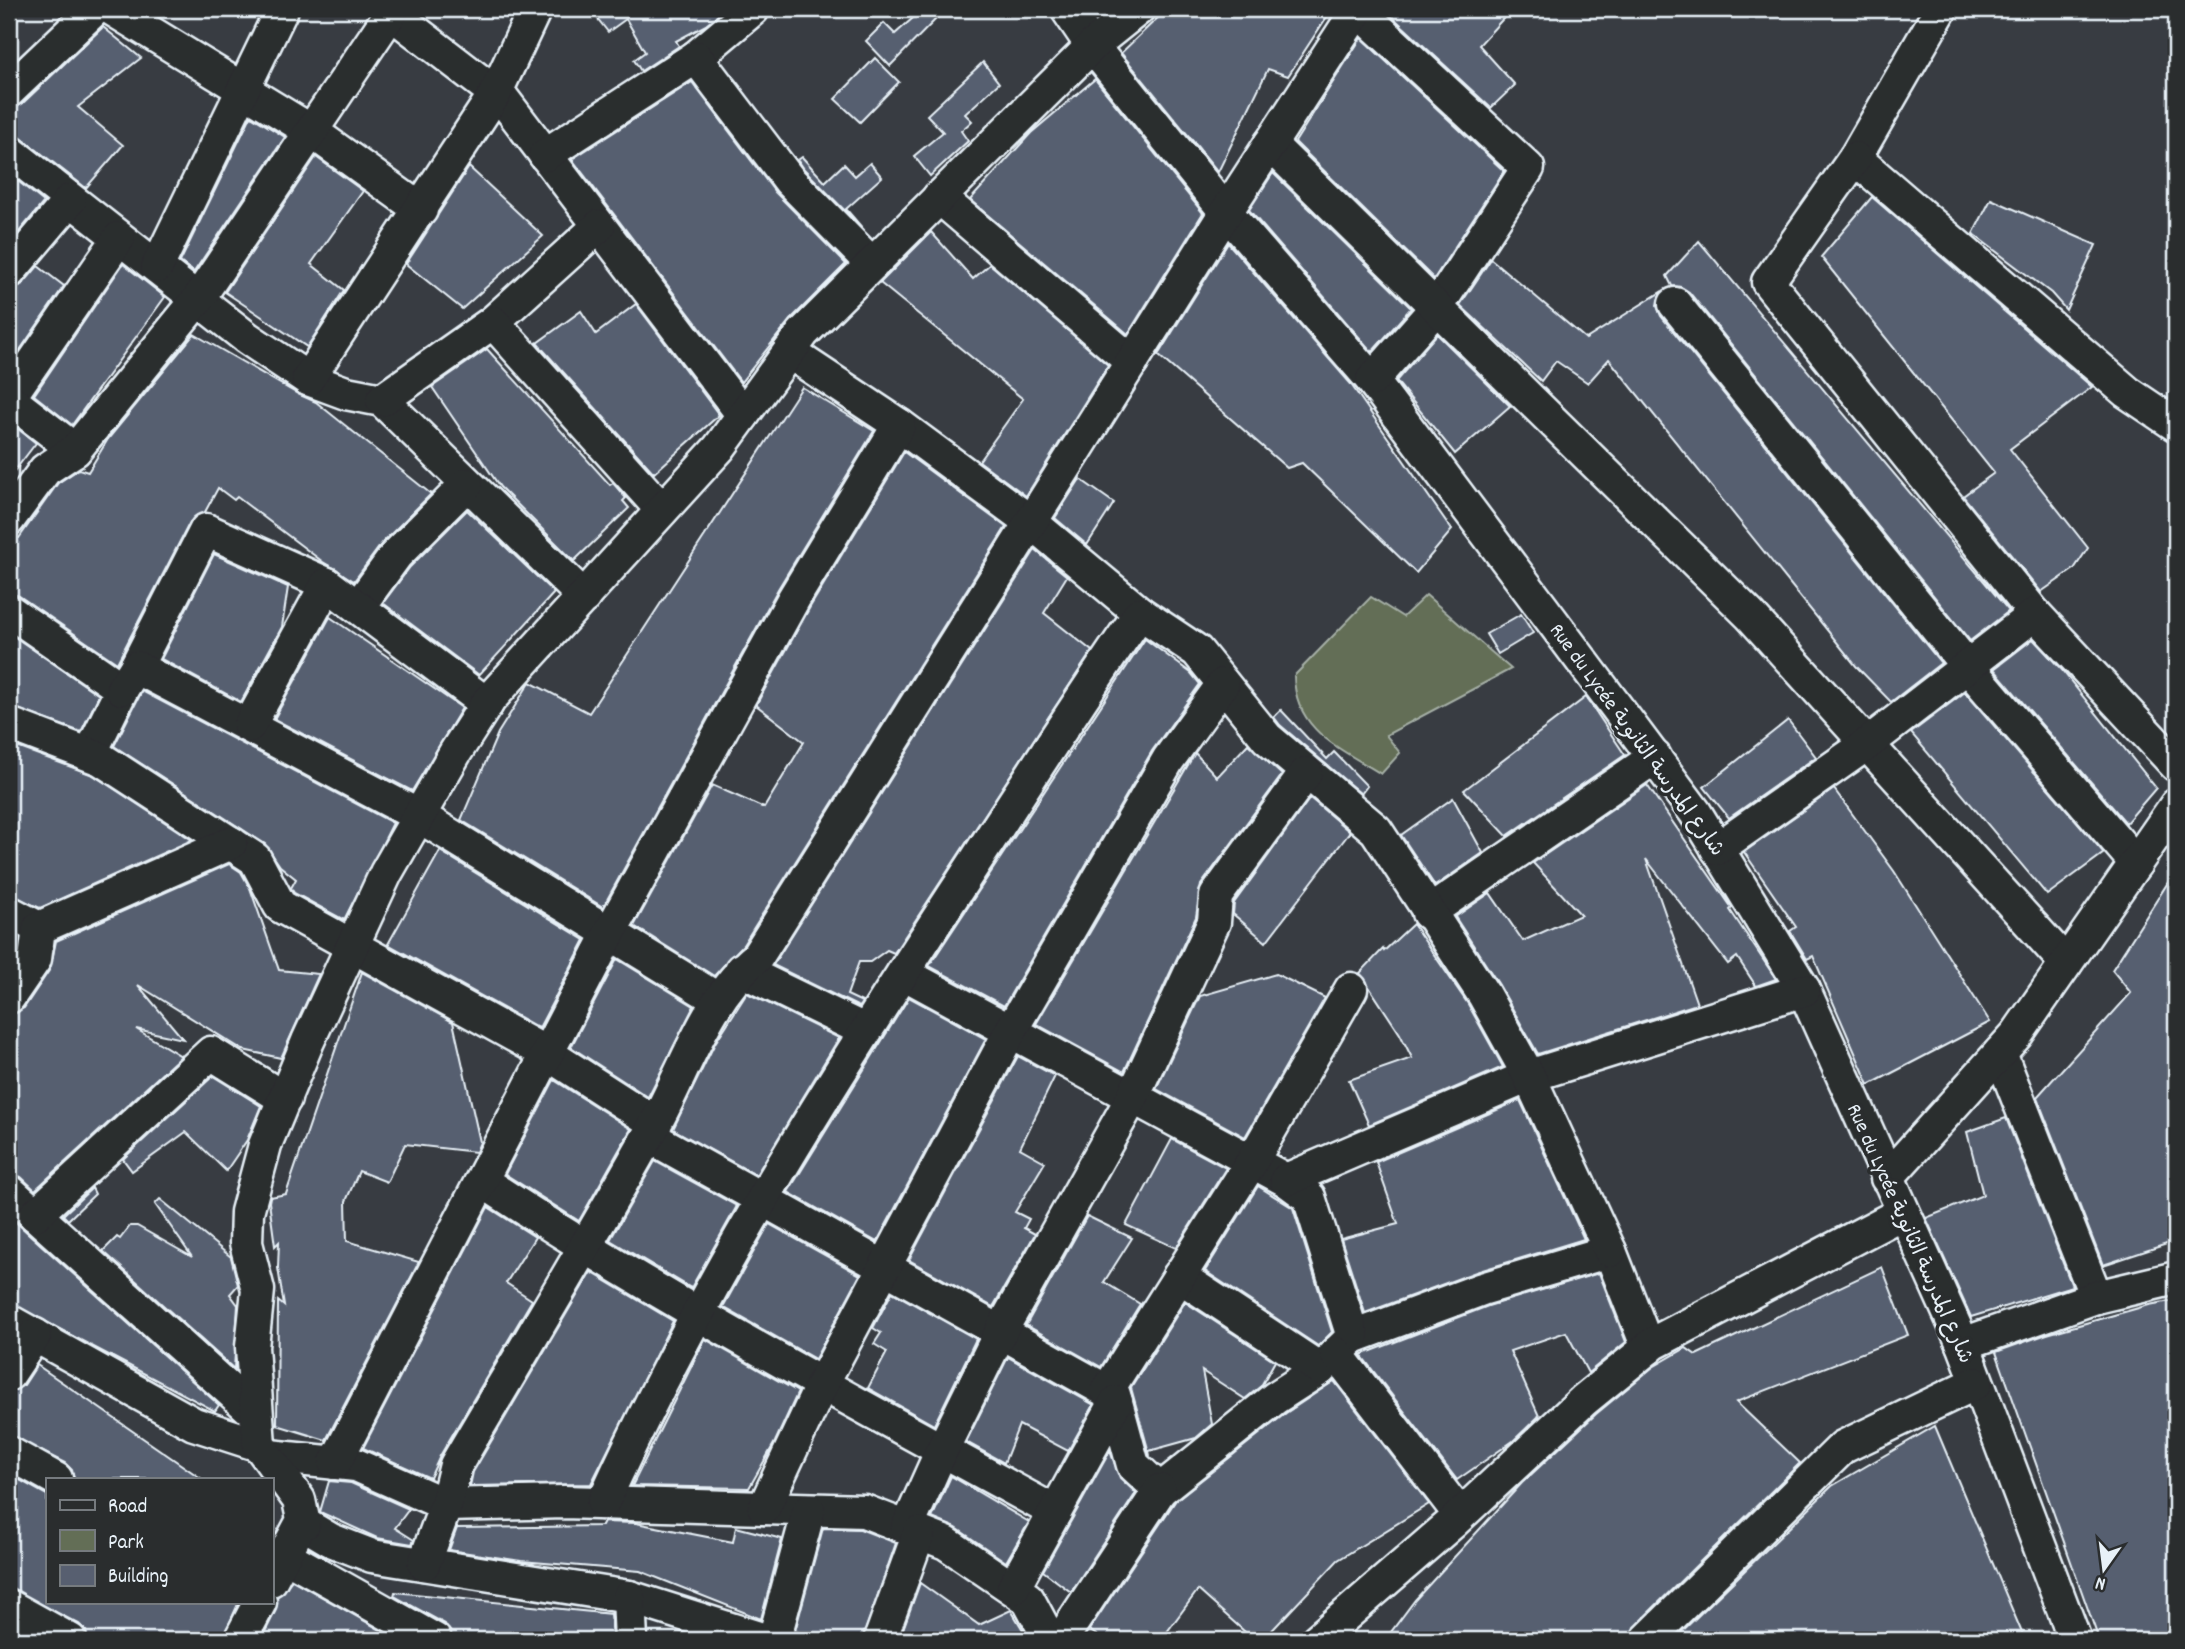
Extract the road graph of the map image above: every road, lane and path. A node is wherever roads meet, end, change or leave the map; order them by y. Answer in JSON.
{"nodes":[{"id":1,"x":95,"y":9,"type":"edge"},
{"id":2,"x":112,"y":9,"type":"edge"},
{"id":3,"x":282,"y":9,"type":"edge"},
{"id":4,"x":535,"y":9,"type":"edge"},
{"id":5,"x":753,"y":9,"type":"edge"},
{"id":6,"x":1067,"y":9,"type":"edge"},
{"id":7,"x":1138,"y":9,"type":"edge"},
{"id":8,"x":1357,"y":9,"type":"edge"},
{"id":9,"x":1941,"y":9,"type":"edge"},
{"id":10,"x":405,"y":15,"type":"edge"},
{"id":11,"x":1092,"y":46,"type":"junction"},
{"id":12,"x":696,"y":57,"type":"junction"},
{"id":13,"x":243,"y":90,"type":"junction"},
{"id":14,"x":9,"y":91,"type":"edge"},
{"id":15,"x":495,"y":94,"type":"junction"},
{"id":16,"x":311,"y":131,"type":"junction"},
{"id":17,"x":1270,"y":144,"type":"junction"},
{"id":18,"x":545,"y":155,"type":"junction"},
{"id":19,"x":1855,"y":159,"type":"junction"},
{"id":20,"x":13,"y":164,"type":"edge"},
{"id":21,"x":939,"y":197,"type":"junction"},
{"id":22,"x":70,"y":200,"type":"junction"},
{"id":23,"x":421,"y":210,"type":"junction"},
{"id":24,"x":1226,"y":212,"type":"junction"},
{"id":25,"x":599,"y":226,"type":"junction"},
{"id":26,"x":119,"y":239,"type":"junction"},
{"id":27,"x":872,"y":264,"type":"junction"},
{"id":28,"x":157,"y":267,"type":"junction"},
{"id":29,"x":9,"y":272,"type":"edge"},
{"id":30,"x":198,"y":299,"type":"junction"},
{"id":31,"x":1675,"y":304,"type":"dead end"},
{"id":32,"x":1437,"y":307,"type":"junction"},
{"id":33,"x":493,"y":322,"type":"junction"},
{"id":34,"x":789,"y":352,"type":"junction"},
{"id":35,"x":1132,"y":362,"type":"junction"},
{"id":36,"x":308,"y":379,"type":"junction"},
{"id":37,"x":1372,"y":380,"type":"junction"},
{"id":38,"x":9,"y":399,"type":"edge"},
{"id":39,"x":383,"y":400,"type":"junction"},
{"id":40,"x":743,"y":415,"type":"junction"},
{"id":41,"x":899,"y":425,"type":"junction"},
{"id":42,"x":2176,"y":425,"type":"edge"},
{"id":43,"x":75,"y":450,"type":"junction"},
{"id":44,"x":467,"y":484,"type":"junction"},
{"id":45,"x":662,"y":510,"type":"junction"},
{"id":46,"x":9,"y":519,"type":"edge"},
{"id":47,"x":1032,"y":523,"type":"junction"},
{"id":48,"x":327,"y":584,"type":"junction"},
{"id":49,"x":584,"y":597,"type":"junction"},
{"id":50,"x":358,"y":607,"type":"junction"},
{"id":51,"x":9,"y":611,"type":"edge"},
{"id":52,"x":1140,"y":613,"type":"junction"},
{"id":53,"x":2035,"y":614,"type":"junction"},
{"id":54,"x":1967,"y":666,"type":"junction"},
{"id":55,"x":129,"y":678,"type":"junction"},
{"id":56,"x":1223,"y":684,"type":"junction"},
{"id":57,"x":486,"y":704,"type":"junction"},
{"id":58,"x":9,"y":724,"type":"edge"},
{"id":59,"x":249,"y":726,"type":"junction"},
{"id":60,"x":1867,"y":744,"type":"junction"},
{"id":61,"x":90,"y":754,"type":"junction"},
{"id":62,"x":1655,"y":757,"type":"junction"},
{"id":63,"x":2176,"y":765,"type":"edge"},
{"id":64,"x":1306,"y":772,"type":"junction"},
{"id":65,"x":2176,"y":805,"type":"edge"},
{"id":66,"x":419,"y":816,"type":"junction"},
{"id":67,"x":231,"y":843,"type":"junction"},
{"id":68,"x":1717,"y":849,"type":"junction"},
{"id":69,"x":2136,"y":863,"type":"junction"},
{"id":70,"x":9,"y":912,"type":"edge"},
{"id":71,"x":1428,"y":913,"type":"junction"},
{"id":72,"x":39,"y":928,"type":"junction"},
{"id":73,"x":609,"y":934,"type":"junction"},
{"id":74,"x":352,"y":946,"type":"junction"},
{"id":75,"x":2066,"y":963,"type":"junction"},
{"id":76,"x":741,"y":970,"type":"junction"},
{"id":77,"x":903,"y":973,"type":"junction"},
{"id":78,"x":1351,"y":989,"type":"dead end"},
{"id":79,"x":1804,"y":990,"type":"junction"},
{"id":80,"x":9,"y":997,"type":"edge"},
{"id":81,"x":719,"y":1000,"type":"junction"},
{"id":82,"x":864,"y":1030,"type":"junction"},
{"id":83,"x":1010,"y":1032,"type":"junction"},
{"id":84,"x":2000,"y":1053,"type":"junction"},
{"id":85,"x":548,"y":1054,"type":"junction"},
{"id":86,"x":1529,"y":1076,"type":"junction"},
{"id":87,"x":1132,"y":1098,"type":"junction"},
{"id":88,"x":285,"y":1099,"type":"junction"},
{"id":89,"x":656,"y":1123,"type":"junction"},
{"id":90,"x":1251,"y":1163,"type":"junction"},
{"id":91,"x":1887,"y":1178,"type":"junction"},
{"id":92,"x":1286,"y":1180,"type":"junction"},
{"id":93,"x":482,"y":1181,"type":"junction"},
{"id":94,"x":9,"y":1191,"type":"edge"},
{"id":95,"x":764,"y":1199,"type":"junction"},
{"id":96,"x":1902,"y":1213,"type":"junction"},
{"id":97,"x":35,"y":1215,"type":"junction"},
{"id":98,"x":583,"y":1247,"type":"junction"},
{"id":99,"x":1610,"y":1251,"type":"junction"},
{"id":100,"x":886,"y":1266,"type":"junction"},
{"id":101,"x":1179,"y":1276,"type":"junction"},
{"id":102,"x":2176,"y":1278,"type":"edge"},
{"id":103,"x":2096,"y":1297,"type":"junction"},
{"id":104,"x":697,"y":1313,"type":"junction"},
{"id":105,"x":22,"y":1328,"type":"edge"},
{"id":106,"x":1001,"y":1331,"type":"junction"},
{"id":107,"x":1963,"y":1344,"type":"junction"},
{"id":108,"x":1647,"y":1348,"type":"junction"},
{"id":109,"x":1336,"y":1353,"type":"junction"},
{"id":110,"x":9,"y":1374,"type":"edge"},
{"id":111,"x":1976,"y":1383,"type":"junction"},
{"id":112,"x":821,"y":1386,"type":"junction"},
{"id":113,"x":1111,"y":1396,"type":"junction"},
{"id":114,"x":254,"y":1412,"type":"junction"},
{"id":115,"x":264,"y":1450,"type":"junction"},
{"id":116,"x":942,"y":1450,"type":"junction"},
{"id":117,"x":9,"y":1453,"type":"edge"},
{"id":118,"x":335,"y":1463,"type":"junction"},
{"id":119,"x":54,"y":1478,"type":"edge"},
{"id":120,"x":1160,"y":1490,"type":"junction"},
{"id":121,"x":603,"y":1503,"type":"junction"},
{"id":122,"x":446,"y":1505,"type":"junction"},
{"id":123,"x":764,"y":1508,"type":"junction"},
{"id":124,"x":809,"y":1510,"type":"junction"},
{"id":125,"x":1055,"y":1512,"type":"junction"},
{"id":126,"x":1461,"y":1515,"type":"junction"},
{"id":127,"x":302,"y":1524,"type":"junction"},
{"id":128,"x":914,"y":1531,"type":"junction"},
{"id":129,"x":424,"y":1564,"type":"junction"},
{"id":130,"x":278,"y":1567,"type":"edge"},
{"id":131,"x":1013,"y":1588,"type":"junction"},
{"id":132,"x":629,"y":1597,"type":"junction"},
{"id":133,"x":259,"y":1604,"type":"edge"},
{"id":134,"x":9,"y":1606,"type":"edge"},
{"id":135,"x":70,"y":1640,"type":"edge"},
{"id":136,"x":240,"y":1640,"type":"edge"},
{"id":137,"x":435,"y":1640,"type":"edge"},
{"id":138,"x":631,"y":1640,"type":"edge"},
{"id":139,"x":765,"y":1640,"type":"edge"},
{"id":140,"x":774,"y":1640,"type":"edge"},
{"id":141,"x":880,"y":1640,"type":"edge"},
{"id":142,"x":1050,"y":1640,"type":"edge"},
{"id":143,"x":1061,"y":1640,"type":"edge"},
{"id":144,"x":1317,"y":1640,"type":"edge"},
{"id":145,"x":1647,"y":1640,"type":"edge"},
{"id":146,"x":2075,"y":1640,"type":"edge"}],
"edges":[{"from":1,"to":14,"type":"street"},
{"from":2,"to":13,"type":"street"},
{"from":3,"to":13,"type":"street"},
{"from":4,"to":15,"type":"street"},
{"from":5,"to":12,"type":"street"},
{"from":6,"to":11,"type":"street","name":"Rue du Lycée شارع المدرسة الثانوية"},
{"from":7,"to":11,"type":"street"},
{"from":8,"to":17,"type":"street"},
{"from":8,"to":32,"type":"street"},
{"from":9,"to":19,"type":"street"},
{"from":10,"to":15,"type":"street"},
{"from":10,"to":16,"type":"street"},
{"from":11,"to":21,"type":"street"},
{"from":11,"to":24,"type":"street","name":"Rue du Lycée شارع المدرسة الثانوية"},
{"from":12,"to":18,"type":"street"},
{"from":12,"to":27,"type":"street"},
{"from":13,"to":16,"type":"street"},
{"from":13,"to":28,"type":"street"},
{"from":15,"to":18,"type":"street"},
{"from":15,"to":23,"type":"street"},
{"from":16,"to":23,"type":"street"},
{"from":16,"to":30,"type":"street"},
{"from":17,"to":24,"type":"street"},
{"from":17,"to":32,"type":"street"},
{"from":18,"to":25,"type":"street"},
{"from":19,"to":42,"type":"street"},
{"from":19,"to":53,"type":"street"},
{"from":20,"to":22,"type":"street"},
{"from":21,"to":27,"type":"street"},
{"from":21,"to":35,"type":"street"},
{"from":22,"to":26,"type":"street"},
{"from":22,"to":29,"type":"street"},
{"from":23,"to":36,"type":"street"},
{"from":24,"to":35,"type":"street"},
{"from":24,"to":37,"type":"street","name":"Rue du Lycée شارع المدرسة الثانوية"},
{"from":25,"to":33,"type":"street"},
{"from":25,"to":40,"type":"street"},
{"from":26,"to":28,"type":"street"},
{"from":26,"to":38,"type":"street"},
{"from":27,"to":34,"type":"street"},
{"from":28,"to":30,"type":"street"},
{"from":30,"to":36,"type":"street"},
{"from":30,"to":43,"type":"street"},
{"from":31,"to":54,"type":"street"},
{"from":32,"to":37,"type":"street"},
{"from":32,"to":60,"type":"street"},
{"from":33,"to":39,"type":"street"},
{"from":33,"to":45,"type":"street"},
{"from":34,"to":40,"type":"street"},
{"from":34,"to":41,"type":"street"},
{"from":35,"to":47,"type":"street"},
{"from":36,"to":39,"type":"street"},
{"from":37,"to":62,"type":"street","name":"Rue du Lycée شارع المدرسة الثانوية"},
{"from":38,"to":43,"type":"street"},
{"from":39,"to":44,"type":"street"},
{"from":40,"to":45,"type":"street"},
{"from":41,"to":47,"type":"street"},
{"from":41,"to":73,"type":"street"},
{"from":43,"to":46,"type":"street"},
{"from":44,"to":49,"type":"street"},
{"from":44,"to":50,"type":"street"},
{"from":45,"to":49,"type":"street"},
{"from":47,"to":52,"type":"street"},
{"from":47,"to":76,"type":"street"},
{"from":48,"to":50,"type":"street"},
{"from":48,"to":55,"type":"street"},
{"from":48,"to":59,"type":"street"},
{"from":49,"to":57,"type":"street"},
{"from":50,"to":57,"type":"street"},
{"from":51,"to":55,"type":"street"},
{"from":52,"to":56,"type":"street"},
{"from":52,"to":77,"type":"street"},
{"from":53,"to":54,"type":"street"},
{"from":53,"to":63,"type":"street"},
{"from":54,"to":60,"type":"street"},
{"from":54,"to":69,"type":"street"},
{"from":55,"to":59,"type":"street"},
{"from":55,"to":61,"type":"street"},
{"from":56,"to":64,"type":"street"},
{"from":56,"to":83,"type":"street"},
{"from":57,"to":66,"type":"street"},
{"from":58,"to":61,"type":"street"},
{"from":59,"to":66,"type":"street"},
{"from":60,"to":68,"type":"street"},
{"from":60,"to":75,"type":"street"},
{"from":61,"to":67,"type":"street"},
{"from":62,"to":68,"type":"street","name":"Rue du Lycée شارع المدرسة الثانوية"},
{"from":62,"to":71,"type":"street"},
{"from":64,"to":71,"type":"street"},
{"from":64,"to":87,"type":"street"},
{"from":65,"to":69,"type":"street"},
{"from":66,"to":73,"type":"street"},
{"from":66,"to":74,"type":"street"},
{"from":67,"to":72,"type":"street"},
{"from":67,"to":74,"type":"street"},
{"from":68,"to":79,"type":"street","name":"Rue du Lycée شارع المدرسة الثانوية"},
{"from":69,"to":75,"type":"street"},
{"from":70,"to":72,"type":"street"},
{"from":71,"to":86,"type":"street"},
{"from":72,"to":80,"type":"street"},
{"from":73,"to":81,"type":"street"},
{"from":73,"to":85,"type":"street"},
{"from":74,"to":85,"type":"street"},
{"from":74,"to":88,"type":"street"},
{"from":75,"to":84,"type":"street"},
{"from":76,"to":81,"type":"street"},
{"from":76,"to":82,"type":"street"},
{"from":77,"to":82,"type":"street"},
{"from":77,"to":83,"type":"street"},
{"from":78,"to":90,"type":"street"},
{"from":79,"to":86,"type":"street"},
{"from":79,"to":91,"type":"street","name":"Rue du Lycée شارع المدرسة الثانوية"},
{"from":81,"to":89,"type":"street"},
{"from":82,"to":95,"type":"street"},
{"from":83,"to":87,"type":"street"},
{"from":83,"to":100,"type":"street"},
{"from":84,"to":91,"type":"street"},
{"from":84,"to":103,"type":"street"},
{"from":85,"to":89,"type":"street"},
{"from":85,"to":93,"type":"street"},
{"from":86,"to":92,"type":"street"},
{"from":86,"to":99,"type":"street"},
{"from":87,"to":90,"type":"street"},
{"from":87,"to":106,"type":"street"},
{"from":88,"to":97,"type":"street"},
{"from":88,"to":114,"type":"street"},
{"from":89,"to":95,"type":"street"},
{"from":89,"to":98,"type":"street"},
{"from":90,"to":92,"type":"street"},
{"from":90,"to":101,"type":"street"},
{"from":91,"to":96,"type":"street","name":"Rue du Lycée شارع المدرسة الثانوية"},
{"from":92,"to":109,"type":"street"},
{"from":93,"to":98,"type":"street"},
{"from":93,"to":118,"type":"street"},
{"from":94,"to":97,"type":"street"},
{"from":95,"to":100,"type":"street"},
{"from":95,"to":104,"type":"street"},
{"from":96,"to":107,"type":"street","name":"Rue du Lycée شارع المدرسة الثانوية"},
{"from":96,"to":108,"type":"street"},
{"from":97,"to":114,"type":"street"},
{"from":98,"to":104,"type":"street"},
{"from":98,"to":122,"type":"street"},
{"from":99,"to":108,"type":"street"},
{"from":99,"to":109,"type":"street"},
{"from":100,"to":106,"type":"street"},
{"from":100,"to":112,"type":"street"},
{"from":101,"to":109,"type":"street"},
{"from":101,"to":113,"type":"street"},
{"from":102,"to":103,"type":"street"},
{"from":103,"to":107,"type":"street"},
{"from":104,"to":112,"type":"street"},
{"from":104,"to":121,"type":"street"},
{"from":105,"to":110,"type":"street"},
{"from":105,"to":115,"type":"street"},
{"from":106,"to":113,"type":"street"},
{"from":106,"to":116,"type":"street"},
{"from":107,"to":111,"type":"street","name":"Rue du Lycée شارع المدرسة الثانوية"},
{"from":108,"to":126,"type":"street"},
{"from":109,"to":120,"type":"street"},
{"from":109,"to":126,"type":"street"},
{"from":111,"to":145,"type":"street"},
{"from":111,"to":146,"type":"street","name":"Rue du Lycée شارع المدرسة الثانوية"},
{"from":112,"to":116,"type":"street"},
{"from":112,"to":123,"type":"street"},
{"from":113,"to":120,"type":"street"},
{"from":113,"to":125,"type":"street"},
{"from":114,"to":115,"type":"street"},
{"from":115,"to":118,"type":"street"},
{"from":115,"to":127,"type":"street"},
{"from":116,"to":125,"type":"street"},
{"from":116,"to":128,"type":"street"},
{"from":117,"to":119,"type":"street"},
{"from":118,"to":122,"type":"street"},
{"from":120,"to":143,"type":"street"},
{"from":121,"to":122,"type":"street"},
{"from":121,"to":123,"type":"street"},
{"from":122,"to":129,"type":"street"},
{"from":123,"to":124,"type":"street"},
{"from":124,"to":128,"type":"street"},
{"from":124,"to":140,"type":"street"},
{"from":125,"to":131,"type":"street"},
{"from":126,"to":144,"type":"street"},
{"from":127,"to":129,"type":"street"},
{"from":127,"to":130,"type":"street"},
{"from":128,"to":131,"type":"street"},
{"from":128,"to":141,"type":"street"},
{"from":129,"to":132,"type":"street"},
{"from":130,"to":137,"type":"street"},
{"from":131,"to":142,"type":"street"},
{"from":132,"to":138,"type":"street"},
{"from":132,"to":139,"type":"street"},
{"from":133,"to":136,"type":"street"},
{"from":134,"to":135,"type":"street"}]}
